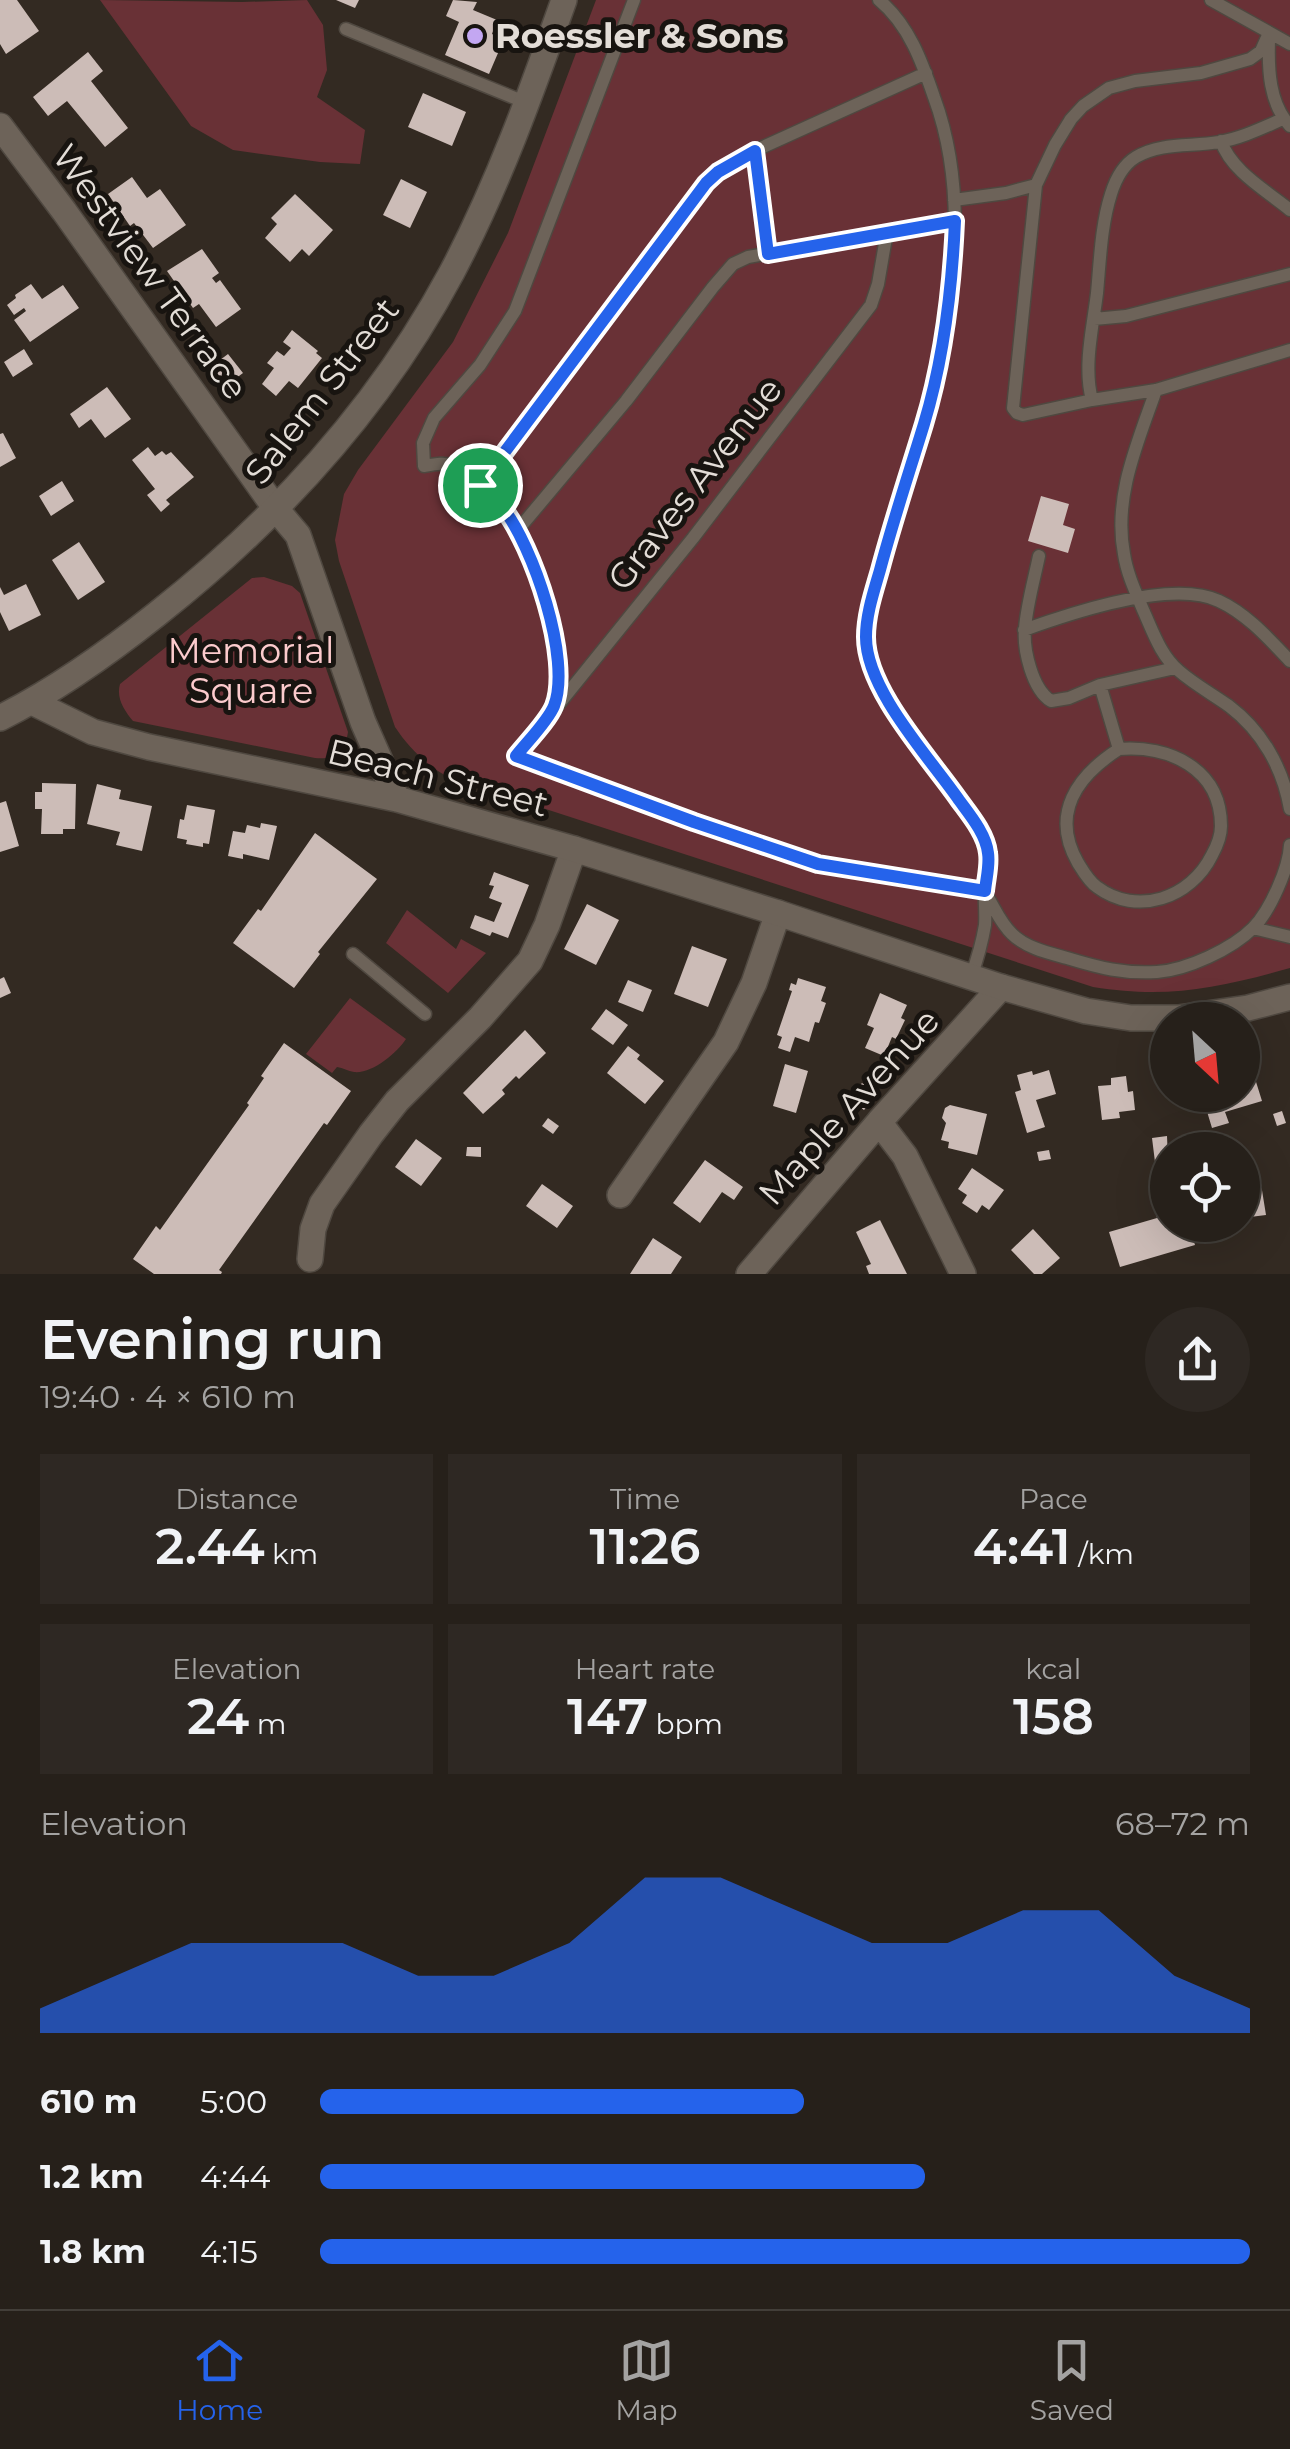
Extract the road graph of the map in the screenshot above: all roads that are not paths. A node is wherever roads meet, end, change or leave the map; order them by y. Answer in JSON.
{"nodes":[{"id":1,"x":564,"y":0,"type":"edge"},
{"id":2,"x":634,"y":0,"type":"edge"},
{"id":3,"x":879,"y":0,"type":"edge"},
{"id":4,"x":1212,"y":0,"type":"edge"},
{"id":5,"x":346,"y":29,"type":"dead end"},
{"id":6,"x":1269,"y":33,"type":"junction"},
{"id":7,"x":1290,"y":44,"type":"edge"},
{"id":8,"x":926,"y":74,"type":"junction"},
{"id":9,"x":527,"y":103,"type":"junction"},
{"id":10,"x":1287,"y":122,"type":"edge"},
{"id":11,"x":0,"y":126,"type":"edge"},
{"id":12,"x":1222,"y":142,"type":"junction"},
{"id":13,"x":1036,"y":185,"type":"junction"},
{"id":14,"x":954,"y":200,"type":"junction"},
{"id":15,"x":1290,"y":210,"type":"edge"},
{"id":16,"x":955,"y":221,"type":"junction"},
{"id":17,"x":887,"y":232,"type":"junction"},
{"id":18,"x":1290,"y":274,"type":"edge"},
{"id":19,"x":1094,"y":319,"type":"junction"},
{"id":20,"x":1290,"y":350,"type":"edge"},
{"id":21,"x":1156,"y":390,"type":"junction"},
{"id":22,"x":1092,"y":400,"type":"junction"},
{"id":23,"x":480,"y":485,"type":"junction"},
{"id":24,"x":276,"y":509,"type":"junction"},
{"id":25,"x":518,"y":532,"type":"junction"},
{"id":26,"x":1038,"y":556,"type":"dead end"},
{"id":27,"x":1139,"y":599,"type":"junction"},
{"id":28,"x":1024,"y":630,"type":"junction"},
{"id":29,"x":1290,"y":661,"type":"edge"},
{"id":30,"x":1175,"y":668,"type":"junction"},
{"id":31,"x":1100,"y":686,"type":"junction"},
{"id":32,"x":32,"y":702,"type":"junction"},
{"id":33,"x":554,"y":708,"type":"junction"},
{"id":34,"x":0,"y":718,"type":"edge"},
{"id":35,"x":1119,"y":748,"type":"junction"},
{"id":36,"x":396,"y":798,"type":"junction"},
{"id":37,"x":1290,"y":810,"type":"edge"},
{"id":38,"x":1290,"y":845,"type":"edge"},
{"id":39,"x":574,"y":850,"type":"junction"},
{"id":40,"x":985,"y":891,"type":"junction"},
{"id":41,"x":778,"y":913,"type":"junction"},
{"id":42,"x":1253,"y":928,"type":"junction"},
{"id":43,"x":1290,"y":937,"type":"edge"},
{"id":44,"x":353,"y":954,"type":"dead end"},
{"id":45,"x":971,"y":976,"type":"junction"},
{"id":46,"x":1001,"y":987,"type":"junction"},
{"id":47,"x":1290,"y":997,"type":"edge"},
{"id":48,"x":426,"y":1014,"type":"dead end"},
{"id":49,"x":879,"y":1122,"type":"junction"},
{"id":50,"x":620,"y":1195,"type":"dead end"},
{"id":51,"x":310,"y":1259,"type":"dead end"},
{"id":52,"x":749,"y":1274,"type":"edge"},
{"id":53,"x":963,"y":1274,"type":"edge"}],
"edges":[{"from":1,"to":9,"type":"street","name":"Salem Street"},
{"from":2,"to":23,"type":"lane"},
{"from":3,"to":8,"type":"lane"},
{"from":4,"to":6,"type":"lane"},
{"from":5,"to":9,"type":"lane"},
{"from":6,"to":7,"type":"lane"},
{"from":6,"to":10,"type":"lane"},
{"from":6,"to":13,"type":"lane"},
{"from":8,"to":14,"type":"lane"},
{"from":8,"to":23,"type":"lane"},
{"from":9,"to":24,"type":"street","name":"Salem Street"},
{"from":10,"to":12,"type":"lane"},
{"from":11,"to":24,"type":"street","name":"Westview Terrace"},
{"from":12,"to":15,"type":"lane"},
{"from":12,"to":19,"type":"lane"},
{"from":13,"to":14,"type":"lane"},
{"from":13,"to":22,"type":"lane"},
{"from":14,"to":16,"type":"lane"},
{"from":16,"to":17,"type":"lane"},
{"from":16,"to":40,"type":"lane"},
{"from":17,"to":25,"type":"lane"},
{"from":17,"to":33,"type":"lane","name":"Graves Avenue"},
{"from":18,"to":19,"type":"lane"},
{"from":19,"to":22,"type":"lane"},
{"from":20,"to":21,"type":"lane"},
{"from":21,"to":22,"type":"lane"},
{"from":21,"to":27,"type":"lane"},
{"from":23,"to":25,"type":"lane"},
{"from":24,"to":32,"type":"street","name":"Salem Street"},
{"from":24,"to":36,"type":"street","name":"Westview Terrace"},
{"from":25,"to":33,"type":"lane"},
{"from":26,"to":28,"type":"lane"},
{"from":27,"to":28,"type":"lane"},
{"from":27,"to":29,"type":"lane"},
{"from":27,"to":30,"type":"lane"},
{"from":28,"to":31,"type":"lane"},
{"from":30,"to":31,"type":"lane"},
{"from":30,"to":37,"type":"lane"},
{"from":31,"to":35,"type":"lane"},
{"from":32,"to":34,"type":"street","name":"Salem Street"},
{"from":32,"to":36,"type":"street","name":"Beach Street"},
{"from":33,"to":40,"type":"lane","name":"Graves Avenue"},
{"from":35,"to":35,"type":"lane"},
{"from":36,"to":39,"type":"street","name":"Beach Street"},
{"from":38,"to":42,"type":"lane"},
{"from":39,"to":41,"type":"street","name":"Beach Street"},
{"from":39,"to":51,"type":"street"},
{"from":40,"to":42,"type":"lane"},
{"from":40,"to":45,"type":"lane"},
{"from":41,"to":45,"type":"street","name":"Beach Street"},
{"from":41,"to":50,"type":"street"},
{"from":42,"to":43,"type":"lane"},
{"from":44,"to":48,"type":"lane"},
{"from":45,"to":46,"type":"street","name":"Beach Street"},
{"from":46,"to":47,"type":"street","name":"Beach Street"},
{"from":46,"to":49,"type":"street","name":"Maple Avenue"},
{"from":49,"to":52,"type":"street","name":"Maple Avenue"},
{"from":49,"to":53,"type":"street"}]}
